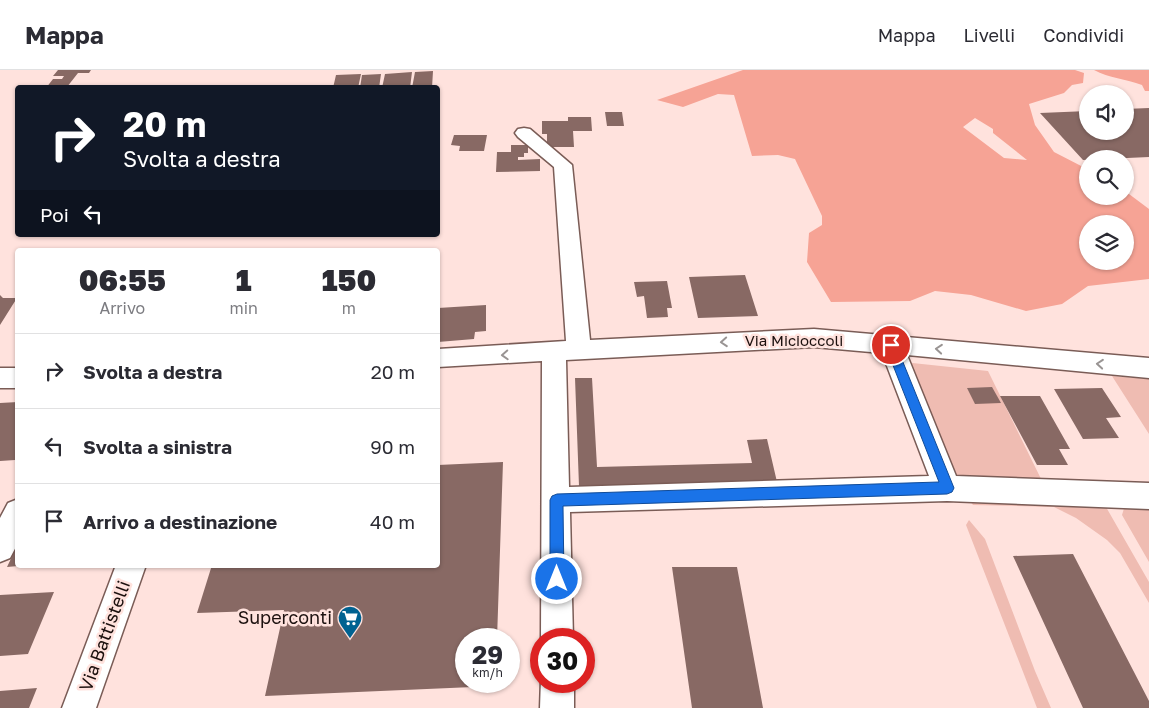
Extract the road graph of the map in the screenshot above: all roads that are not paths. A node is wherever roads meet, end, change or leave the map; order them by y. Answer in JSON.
{"nodes":[{"id":1,"x":524,"y":132,"type":"dead end"},
{"id":2,"x":891,"y":345,"type":"junction"},
{"id":3,"x":566,"y":352,"type":"junction"},
{"id":4,"x":440,"y":358,"type":"edge"},
{"id":5,"x":1149,"y":368,"type":"edge"},
{"id":6,"x":0,"y":378,"type":"edge"},
{"id":7,"x":15,"y":378,"type":"edge"},
{"id":8,"x":947,"y":488,"type":"junction"},
{"id":9,"x":1149,"y":496,"type":"edge"},
{"id":10,"x":557,"y":500,"type":"junction"},
{"id":11,"x":15,"y":518,"type":"edge"},
{"id":12,"x":0,"y":548,"type":"edge"},
{"id":13,"x":130,"y":568,"type":"edge"},
{"id":14,"x":557,"y":628,"type":"edge"},
{"id":15,"x":557,"y":693,"type":"edge"},
{"id":16,"x":79,"y":708,"type":"edge"},
{"id":17,"x":557,"y":708,"type":"edge"}],
"edges":[{"from":1,"to":3,"type":"street"},
{"from":2,"to":3,"type":"street","name":"Via Micioccoli","one_way":true},
{"from":5,"to":2,"type":"street","name":"Via Micioccoli","one_way":true},
{"from":2,"to":8,"type":"street"},
{"from":3,"to":4,"type":"street","name":"Via Micioccoli","one_way":true},
{"from":3,"to":10,"type":"street"},
{"from":6,"to":7,"type":"street"},
{"from":8,"to":9,"type":"street"},
{"from":8,"to":10,"type":"street"},
{"from":10,"to":14,"type":"street"},
{"from":11,"to":12,"type":"street"},
{"from":13,"to":16,"type":"street","name":"Via Battistelli"},
{"from":15,"to":17,"type":"street"}]}
